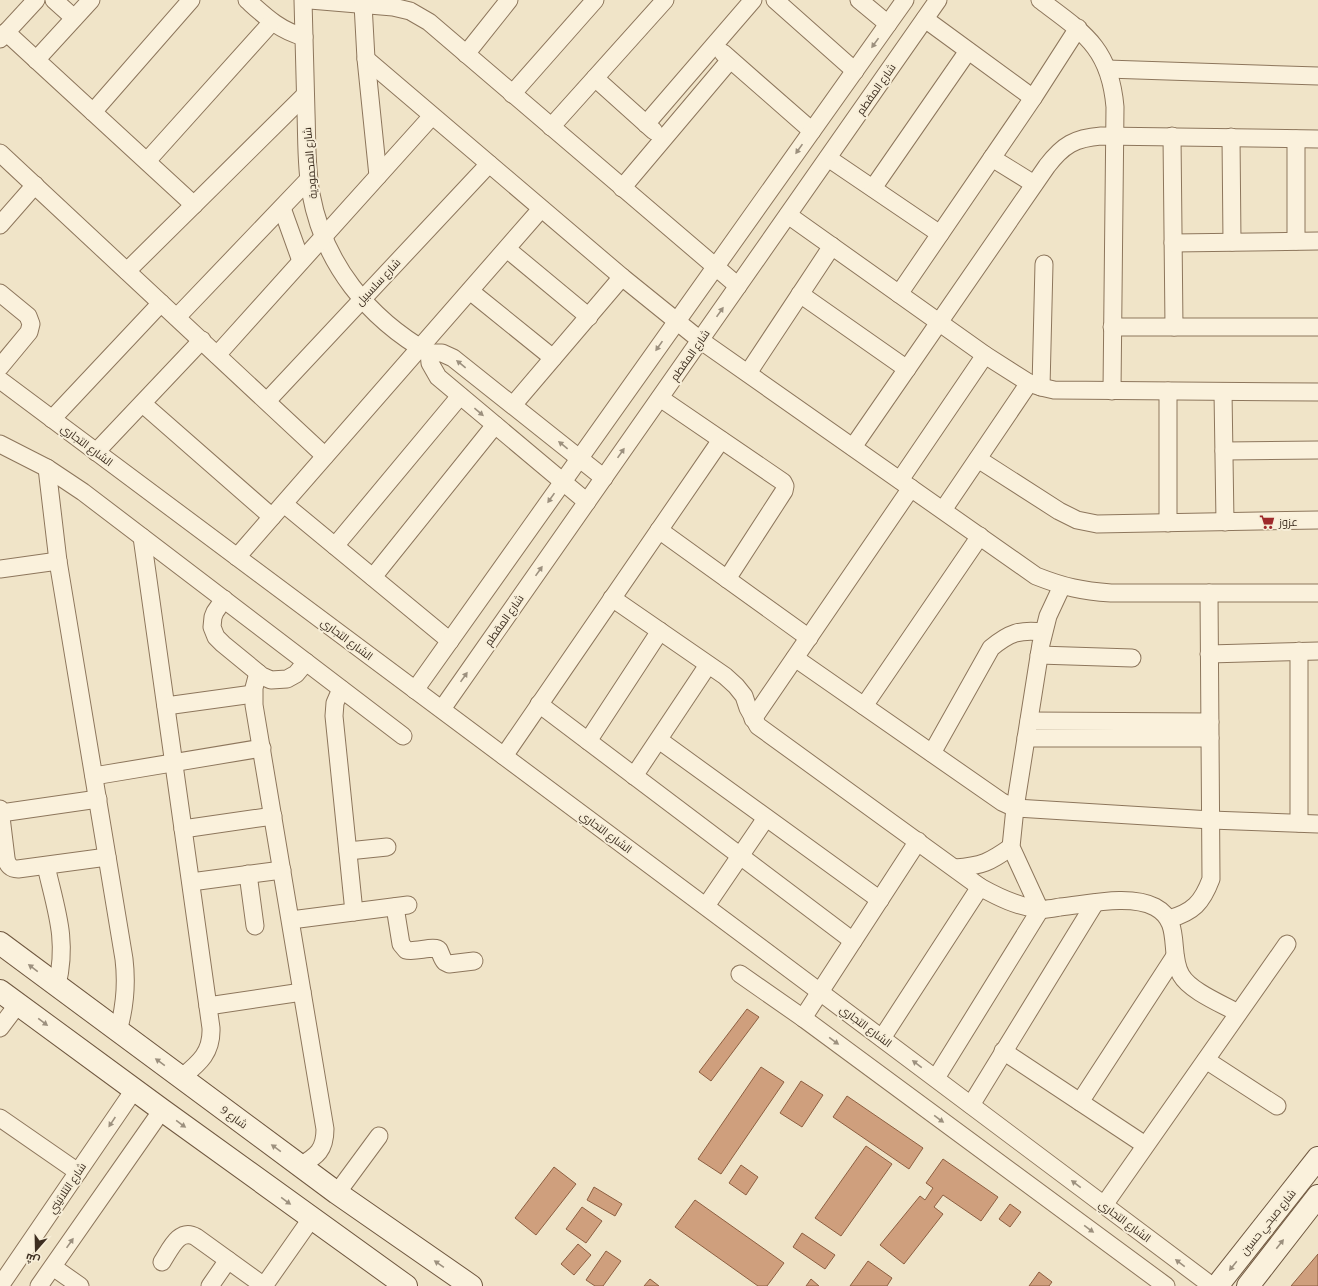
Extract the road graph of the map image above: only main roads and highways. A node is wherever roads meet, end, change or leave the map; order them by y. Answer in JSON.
{"nodes":[{"id":1,"x":0,"y":943,"type":"edge"},
{"id":2,"x":0,"y":991,"type":"edge"},
{"id":3,"x":1318,"y":1158,"type":"edge"},
{"id":4,"x":1318,"y":1196,"type":"edge"},
{"id":5,"x":406,"y":1286,"type":"edge"},
{"id":6,"x":471,"y":1286,"type":"edge"},
{"id":7,"x":1217,"y":1286,"type":"edge"},
{"id":8,"x":1248,"y":1286,"type":"edge"}],
"edges":[{"from":6,"to":1,"type":"main road","name":"شارع 9","one_way":true},
{"from":2,"to":5,"type":"main road","one_way":true},
{"from":3,"to":7,"type":"main road","name":"شارع صبحي حسين","one_way":true},
{"from":8,"to":4,"type":"main road","name":"شارع صبحي حسين","one_way":true}]}
